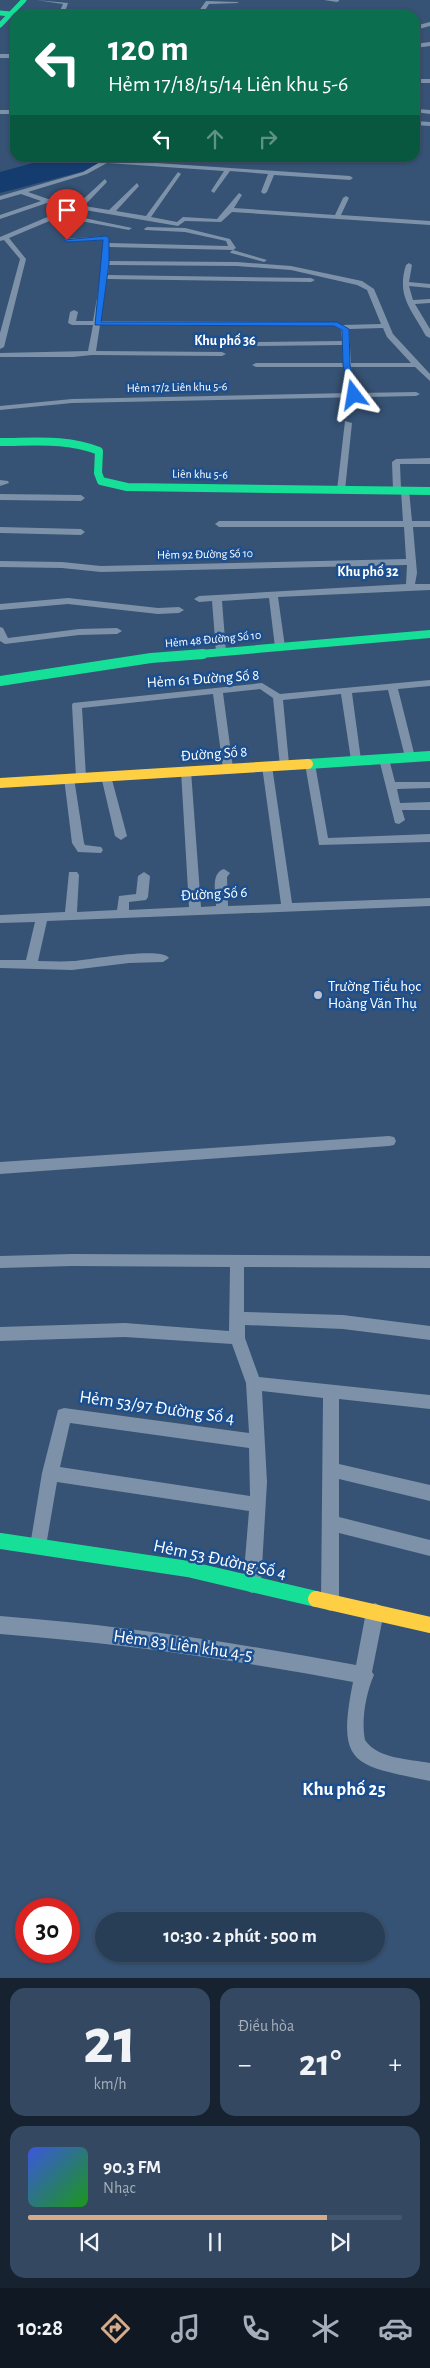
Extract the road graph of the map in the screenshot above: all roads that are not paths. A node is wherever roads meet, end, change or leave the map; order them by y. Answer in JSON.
{"nodes":[{"id":1,"x":24,"y":0,"type":"edge"},
{"id":2,"x":31,"y":0,"type":"edge"},
{"id":3,"x":38,"y":0,"type":"edge"},
{"id":4,"x":326,"y":0,"type":"edge"},
{"id":5,"x":337,"y":1,"type":"edge"},
{"id":6,"x":237,"y":3,"type":"dead end"},
{"id":7,"x":15,"y":10,"type":"edge"},
{"id":8,"x":17,"y":10,"type":"edge"},
{"id":9,"x":29,"y":10,"type":"edge"},
{"id":10,"x":63,"y":10,"type":"edge"},
{"id":11,"x":202,"y":10,"type":"edge"},
{"id":12,"x":9,"y":16,"type":"edge"},
{"id":13,"x":2,"y":31,"type":"edge"},
{"id":14,"x":103,"y":162,"type":"edge"},
{"id":15,"x":177,"y":162,"type":"edge"},
{"id":16,"x":205,"y":162,"type":"edge"},
{"id":17,"x":204,"y":167,"type":"junction"},
{"id":18,"x":228,"y":169,"type":"junction"},
{"id":19,"x":272,"y":172,"type":"junction"},
{"id":20,"x":178,"y":174,"type":"dead end"},
{"id":21,"x":350,"y":178,"type":"dead end"},
{"id":22,"x":105,"y":181,"type":"dead end"},
{"id":23,"x":137,"y":185,"type":"dead end"},
{"id":24,"x":214,"y":191,"type":"dead end"},
{"id":25,"x":22,"y":192,"type":"junction"},
{"id":26,"x":264,"y":192,"type":"dead end"},
{"id":27,"x":239,"y":195,"type":"dead end"},
{"id":28,"x":0,"y":198,"type":"edge"},
{"id":29,"x":346,"y":198,"type":"dead end"},
{"id":30,"x":46,"y":201,"type":"junction"},
{"id":31,"x":80,"y":206,"type":"junction"},
{"id":32,"x":230,"y":210,"type":"junction"},
{"id":33,"x":111,"y":212,"type":"junction"},
{"id":34,"x":58,"y":215,"type":"junction"},
{"id":35,"x":0,"y":217,"type":"edge"},
{"id":36,"x":337,"y":217,"type":"junction"},
{"id":37,"x":147,"y":219,"type":"junction"},
{"id":38,"x":181,"y":221,"type":"junction"},
{"id":39,"x":430,"y":223,"type":"edge"},
{"id":40,"x":129,"y":228,"type":"dead end"},
{"id":41,"x":146,"y":229,"type":"dead end"},
{"id":42,"x":185,"y":230,"type":"junction"},
{"id":43,"x":2,"y":238,"type":"edge"},
{"id":44,"x":67,"y":240,"type":"dead end"},
{"id":45,"x":107,"y":245,"type":"junction"},
{"id":46,"x":233,"y":250,"type":"junction"},
{"id":47,"x":106,"y":263,"type":"junction"},
{"id":48,"x":232,"y":264,"type":"junction"},
{"id":49,"x":409,"y":265,"type":"dead end"},
{"id":50,"x":291,"y":268,"type":"junction"},
{"id":51,"x":103,"y":277,"type":"junction"},
{"id":52,"x":310,"y":280,"type":"dead end"},
{"id":53,"x":405,"y":284,"type":"junction"},
{"id":54,"x":430,"y":286,"type":"edge"},
{"id":55,"x":430,"y":301,"type":"edge"},
{"id":56,"x":409,"y":302,"type":"junction"},
{"id":57,"x":74,"y":312,"type":"dead end"},
{"id":58,"x":416,"y":316,"type":"junction"},
{"id":59,"x":430,"y":316,"type":"edge"},
{"id":60,"x":98,"y":324,"type":"junction"},
{"id":61,"x":338,"y":326,"type":"junction"},
{"id":62,"x":384,"y":326,"type":"junction"},
{"id":63,"x":430,"y":335,"type":"edge"},
{"id":64,"x":258,"y":344,"type":"dead end"},
{"id":65,"x":345,"y":344,"type":"junction"},
{"id":66,"x":0,"y":347,"type":"edge"},
{"id":67,"x":92,"y":353,"type":"junction"},
{"id":68,"x":222,"y":354,"type":"dead end"},
{"id":69,"x":0,"y":355,"type":"edge"},
{"id":70,"x":256,"y":365,"type":"dead end"},
{"id":71,"x":347,"y":365,"type":"junction"},
{"id":72,"x":417,"y":365,"type":"junction"},
{"id":73,"x":430,"y":379,"type":"edge"},
{"id":74,"x":416,"y":394,"type":"dead end"},
{"id":75,"x":354,"y":395,"type":"junction"},
{"id":76,"x":0,"y":408,"type":"edge"},
{"id":77,"x":348,"y":423,"type":"dead end"},
{"id":78,"x":0,"y":442,"type":"edge"},
{"id":79,"x":430,"y":461,"type":"edge"},
{"id":80,"x":341,"y":490,"type":"junction"},
{"id":81,"x":401,"y":490,"type":"junction"},
{"id":82,"x":430,"y":490,"type":"edge"},
{"id":83,"x":0,"y":497,"type":"edge"},
{"id":84,"x":81,"y":498,"type":"dead end"},
{"id":85,"x":219,"y":524,"type":"dead end"},
{"id":86,"x":408,"y":524,"type":"junction"},
{"id":87,"x":430,"y":524,"type":"edge"},
{"id":88,"x":0,"y":530,"type":"edge"},
{"id":89,"x":81,"y":532,"type":"dead end"},
{"id":90,"x":412,"y":562,"type":"junction"},
{"id":91,"x":0,"y":564,"type":"edge"},
{"id":92,"x":430,"y":586,"type":"edge"},
{"id":93,"x":410,"y":588,"type":"junction"},
{"id":94,"x":273,"y":595,"type":"junction"},
{"id":95,"x":217,"y":598,"type":"junction"},
{"id":96,"x":199,"y":599,"type":"dead end"},
{"id":97,"x":0,"y":607,"type":"edge"},
{"id":98,"x":179,"y":610,"type":"dead end"},
{"id":99,"x":0,"y":630,"type":"edge"},
{"id":100,"x":117,"y":631,"type":"dead end"},
{"id":101,"x":430,"y":634,"type":"edge"},
{"id":102,"x":280,"y":647,"type":"junction"},
{"id":103,"x":221,"y":652,"type":"junction"},
{"id":104,"x":0,"y":680,"type":"edge"},
{"id":105,"x":430,"y":683,"type":"edge"},
{"id":106,"x":392,"y":686,"type":"junction"},
{"id":107,"x":346,"y":690,"type":"junction"},
{"id":108,"x":218,"y":691,"type":"junction"},
{"id":109,"x":278,"y":697,"type":"junction"},
{"id":110,"x":430,"y":756,"type":"edge"},
{"id":111,"x":410,"y":757,"type":"junction"},
{"id":112,"x":384,"y":758,"type":"junction"},
{"id":113,"x":356,"y":760,"type":"junction"},
{"id":114,"x":284,"y":764,"type":"junction"},
{"id":115,"x":310,"y":764,"type":"junction"},
{"id":116,"x":267,"y":766,"type":"junction"},
{"id":117,"x":228,"y":768,"type":"junction"},
{"id":118,"x":186,"y":771,"type":"junction"},
{"id":119,"x":106,"y":776,"type":"junction"},
{"id":120,"x":81,"y":777,"type":"junction"},
{"id":121,"x":69,"y":778,"type":"junction"},
{"id":122,"x":0,"y":783,"type":"edge"},
{"id":123,"x":430,"y":785,"type":"edge"},
{"id":124,"x":390,"y":786,"type":"junction"},
{"id":125,"x":430,"y":806,"type":"edge"},
{"id":126,"x":396,"y":807,"type":"junction"},
{"id":127,"x":399,"y":820,"type":"dead end"},
{"id":128,"x":121,"y":836,"type":"dead end"},
{"id":129,"x":430,"y":838,"type":"edge"},
{"id":130,"x":97,"y":850,"type":"dead end"},
{"id":131,"x":224,"y":873,"type":"dead end"},
{"id":132,"x":73,"y":875,"type":"dead end"},
{"id":133,"x":144,"y":876,"type":"dead end"},
{"id":134,"x":430,"y":902,"type":"edge"},
{"id":135,"x":287,"y":907,"type":"junction"},
{"id":136,"x":222,"y":910,"type":"junction"},
{"id":137,"x":195,"y":911,"type":"junction"},
{"id":138,"x":123,"y":914,"type":"junction"},
{"id":139,"x":71,"y":916,"type":"junction"},
{"id":140,"x":42,"y":918,"type":"junction"},
{"id":141,"x":0,"y":919,"type":"edge"},
{"id":142,"x":163,"y":958,"type":"dead end"},
{"id":143,"x":0,"y":964,"type":"edge"},
{"id":144,"x":30,"y":964,"type":"junction"},
{"id":145,"x":390,"y":1141,"type":"dead end"},
{"id":146,"x":0,"y":1168,"type":"edge"},
{"id":147,"x":237,"y":1261,"type":"junction"},
{"id":148,"x":0,"y":1262,"type":"edge"},
{"id":149,"x":430,"y":1262,"type":"edge"},
{"id":150,"x":237,"y":1318,"type":"junction"},
{"id":151,"x":430,"y":1333,"type":"edge"},
{"id":152,"x":0,"y":1334,"type":"edge"},
{"id":153,"x":238,"y":1338,"type":"junction"},
{"id":154,"x":254,"y":1383,"type":"junction"},
{"id":155,"x":332,"y":1392,"type":"junction"},
{"id":156,"x":430,"y":1402,"type":"edge"},
{"id":157,"x":257,"y":1442,"type":"junction"},
{"id":158,"x":331,"y":1470,"type":"junction"},
{"id":159,"x":50,"y":1473,"type":"junction"},
{"id":160,"x":430,"y":1493,"type":"edge"},
{"id":161,"x":258,"y":1505,"type":"junction"},
{"id":162,"x":330,"y":1523,"type":"junction"},
{"id":163,"x":0,"y":1541,"type":"edge"},
{"id":164,"x":38,"y":1546,"type":"junction"},
{"id":165,"x":430,"y":1548,"type":"edge"},
{"id":166,"x":252,"y":1584,"type":"junction"},
{"id":167,"x":330,"y":1602,"type":"junction"},
{"id":168,"x":375,"y":1612,"type":"junction"},
{"id":169,"x":0,"y":1625,"type":"edge"},
{"id":170,"x":430,"y":1625,"type":"edge"},
{"id":171,"x":364,"y":1675,"type":"junction"},
{"id":172,"x":430,"y":1772,"type":"edge"}],
"edges":[{"from":1,"to":7,"type":"main road"},
{"from":2,"to":8,"type":"main road"},
{"from":3,"to":9,"type":"main road"},
{"from":3,"to":10,"type":"street"},
{"from":4,"to":5,"type":"street"},
{"from":6,"to":11,"type":"street"},
{"from":12,"to":13,"type":"main road"},
{"from":14,"to":25,"type":"street"},
{"from":15,"to":17,"type":"street"},
{"from":16,"to":17,"type":"street"},
{"from":17,"to":18,"type":"street"},
{"from":18,"to":19,"type":"street"},
{"from":18,"to":24,"type":"street"},
{"from":19,"to":21,"type":"street"},
{"from":19,"to":26,"type":"street"},
{"from":20,"to":37,"type":"street"},
{"from":22,"to":31,"type":"street"},
{"from":23,"to":33,"type":"street"},
{"from":25,"to":28,"type":"street"},
{"from":25,"to":30,"type":"street"},
{"from":27,"to":32,"type":"street"},
{"from":29,"to":36,"type":"street"},
{"from":30,"to":31,"type":"street"},
{"from":30,"to":35,"type":"street"},
{"from":31,"to":33,"type":"street"},
{"from":31,"to":34,"type":"street"},
{"from":32,"to":36,"type":"street"},
{"from":32,"to":38,"type":"street"},
{"from":33,"to":37,"type":"street"},
{"from":34,"to":40,"type":"street"},
{"from":34,"to":43,"type":"street"},
{"from":36,"to":39,"type":"street"},
{"from":37,"to":38,"type":"street"},
{"from":38,"to":42,"type":"street"},
{"from":41,"to":42,"type":"street"},
{"from":42,"to":46,"type":"street"},
{"from":43,"to":66,"type":"street"},
{"from":44,"to":45,"type":"street"},
{"from":45,"to":46,"type":"street"},
{"from":45,"to":47,"type":"street"},
{"from":46,"to":48,"type":"street"},
{"from":46,"to":50,"type":"street"},
{"from":47,"to":48,"type":"street"},
{"from":47,"to":51,"type":"street"},
{"from":48,"to":50,"type":"street"},
{"from":49,"to":53,"type":"street"},
{"from":50,"to":62,"type":"street"},
{"from":51,"to":52,"type":"street"},
{"from":51,"to":60,"type":"street"},
{"from":53,"to":54,"type":"street"},
{"from":53,"to":56,"type":"street"},
{"from":55,"to":56,"type":"street"},
{"from":56,"to":58,"type":"street"},
{"from":57,"to":60,"type":"street"},
{"from":58,"to":59,"type":"street"},
{"from":58,"to":63,"type":"street"},
{"from":60,"to":61,"type":"street"},
{"from":60,"to":67,"type":"street"},
{"from":61,"to":62,"type":"street"},
{"from":61,"to":65,"type":"street"},
{"from":62,"to":72,"type":"street"},
{"from":64,"to":65,"type":"street"},
{"from":65,"to":71,"type":"street"},
{"from":67,"to":68,"type":"street"},
{"from":67,"to":69,"type":"street"},
{"from":70,"to":71,"type":"street"},
{"from":71,"to":72,"type":"street"},
{"from":71,"to":75,"type":"street"},
{"from":72,"to":73,"type":"street"},
{"from":74,"to":75,"type":"street","name":"Hẻm 17/2 Liên khu 5-6"},
{"from":75,"to":76,"type":"street","name":"Hẻm 17/2 Liên khu 5-6"},
{"from":77,"to":80,"type":"street"},
{"from":78,"to":80,"type":"main road","name":"Liên khu 5-6"},
{"from":79,"to":81,"type":"street"},
{"from":80,"to":81,"type":"main road","name":"Liên khu 5-6"},
{"from":81,"to":82,"type":"main road","name":"Liên khu 5-6"},
{"from":81,"to":86,"type":"street"},
{"from":83,"to":84,"type":"street"},
{"from":85,"to":86,"type":"street"},
{"from":86,"to":87,"type":"street"},
{"from":86,"to":90,"type":"street"},
{"from":88,"to":89,"type":"street"},
{"from":90,"to":91,"type":"street","name":"Hẻm 92 Đường Số 10"},
{"from":90,"to":93,"type":"street"},
{"from":92,"to":93,"type":"street"},
{"from":93,"to":94,"type":"street"},
{"from":94,"to":95,"type":"street"},
{"from":94,"to":102,"type":"street"},
{"from":95,"to":96,"type":"street"},
{"from":95,"to":103,"type":"street"},
{"from":97,"to":98,"type":"street"},
{"from":99,"to":100,"type":"street"},
{"from":101,"to":102,"type":"main road","name":"Hẻm 48 Đường Số 10"},
{"from":102,"to":103,"type":"main road","name":"Hẻm 48 Đường Số 10"},
{"from":103,"to":104,"type":"main road","name":"Hẻm 48 Đường Số 10"},
{"from":105,"to":106,"type":"street","name":"Hẻm 61 Đường Số 8"},
{"from":106,"to":107,"type":"street","name":"Hẻm 61 Đường Số 8"},
{"from":106,"to":111,"type":"street"},
{"from":107,"to":109,"type":"street","name":"Hẻm 61 Đường Số 8"},
{"from":107,"to":113,"type":"street"},
{"from":108,"to":109,"type":"street","name":"Hẻm 61 Đường Số 8"},
{"from":108,"to":117,"type":"street"},
{"from":108,"to":120,"type":"street","name":"Hẻm 61 Đường Số 8"},
{"from":109,"to":114,"type":"street"},
{"from":110,"to":111,"type":"main road","name":"Đường Số 8"},
{"from":111,"to":112,"type":"main road","name":"Đường Số 8"},
{"from":112,"to":113,"type":"main road","name":"Đường Số 8"},
{"from":112,"to":124,"type":"street"},
{"from":113,"to":115,"type":"main road","name":"Đường Số 8"},
{"from":114,"to":115,"type":"main road","name":"Đường Số 8"},
{"from":114,"to":116,"type":"main road","name":"Đường Số 8"},
{"from":115,"to":129,"type":"street"},
{"from":116,"to":117,"type":"main road","name":"Đường Số 8"},
{"from":116,"to":135,"type":"street"},
{"from":117,"to":118,"type":"main road","name":"Đường Số 8"},
{"from":118,"to":119,"type":"main road","name":"Đường Số 8"},
{"from":118,"to":137,"type":"street"},
{"from":119,"to":120,"type":"main road","name":"Đường Số 8"},
{"from":119,"to":128,"type":"street"},
{"from":120,"to":121,"type":"main road","name":"Đường Số 8"},
{"from":121,"to":122,"type":"main road","name":"Đường Số 8"},
{"from":121,"to":130,"type":"street"},
{"from":123,"to":124,"type":"street"},
{"from":124,"to":126,"type":"street"},
{"from":125,"to":126,"type":"street"},
{"from":126,"to":127,"type":"street"},
{"from":131,"to":136,"type":"street"},
{"from":132,"to":139,"type":"street"},
{"from":133,"to":138,"type":"street"},
{"from":134,"to":135,"type":"street","name":"Đường Số 6"},
{"from":135,"to":136,"type":"street","name":"Đường Số 6"},
{"from":136,"to":137,"type":"street","name":"Đường Số 6"},
{"from":137,"to":138,"type":"street","name":"Đường Số 6"},
{"from":138,"to":139,"type":"street","name":"Đường Số 6"},
{"from":139,"to":140,"type":"street","name":"Đường Số 6"},
{"from":140,"to":141,"type":"street","name":"Đường Số 6"},
{"from":140,"to":144,"type":"street"},
{"from":142,"to":144,"type":"street"},
{"from":143,"to":144,"type":"street"},
{"from":145,"to":146,"type":"street"},
{"from":147,"to":148,"type":"street"},
{"from":147,"to":149,"type":"street"},
{"from":147,"to":150,"type":"street"},
{"from":150,"to":151,"type":"street"},
{"from":150,"to":153,"type":"street"},
{"from":152,"to":153,"type":"street"},
{"from":153,"to":154,"type":"street"},
{"from":154,"to":155,"type":"street"},
{"from":154,"to":157,"type":"street"},
{"from":155,"to":156,"type":"street"},
{"from":155,"to":158,"type":"street"},
{"from":157,"to":159,"type":"street","name":"Hẻm 53/97 Đường Số 4"},
{"from":157,"to":161,"type":"street"},
{"from":158,"to":160,"type":"street"},
{"from":158,"to":162,"type":"street"},
{"from":159,"to":161,"type":"street"},
{"from":159,"to":164,"type":"street","name":"Hẻm 53/97 Đường Số 4"},
{"from":161,"to":166,"type":"street"},
{"from":162,"to":165,"type":"street"},
{"from":162,"to":167,"type":"street"},
{"from":163,"to":164,"type":"main road","name":"Hẻm 53 Đường Số 4"},
{"from":164,"to":166,"type":"main road","name":"Hẻm 53 Đường Số 4"},
{"from":166,"to":167,"type":"main road","name":"Hẻm 53 Đường Số 4"},
{"from":167,"to":168,"type":"main road","name":"Hẻm 53 Đường Số 4"},
{"from":168,"to":170,"type":"main road","name":"Hẻm 53 Đường Số 4"},
{"from":168,"to":171,"type":"street"},
{"from":169,"to":171,"type":"street","name":"Hẻm 83 Liên khu 4-5"},
{"from":171,"to":172,"type":"street"}]}
